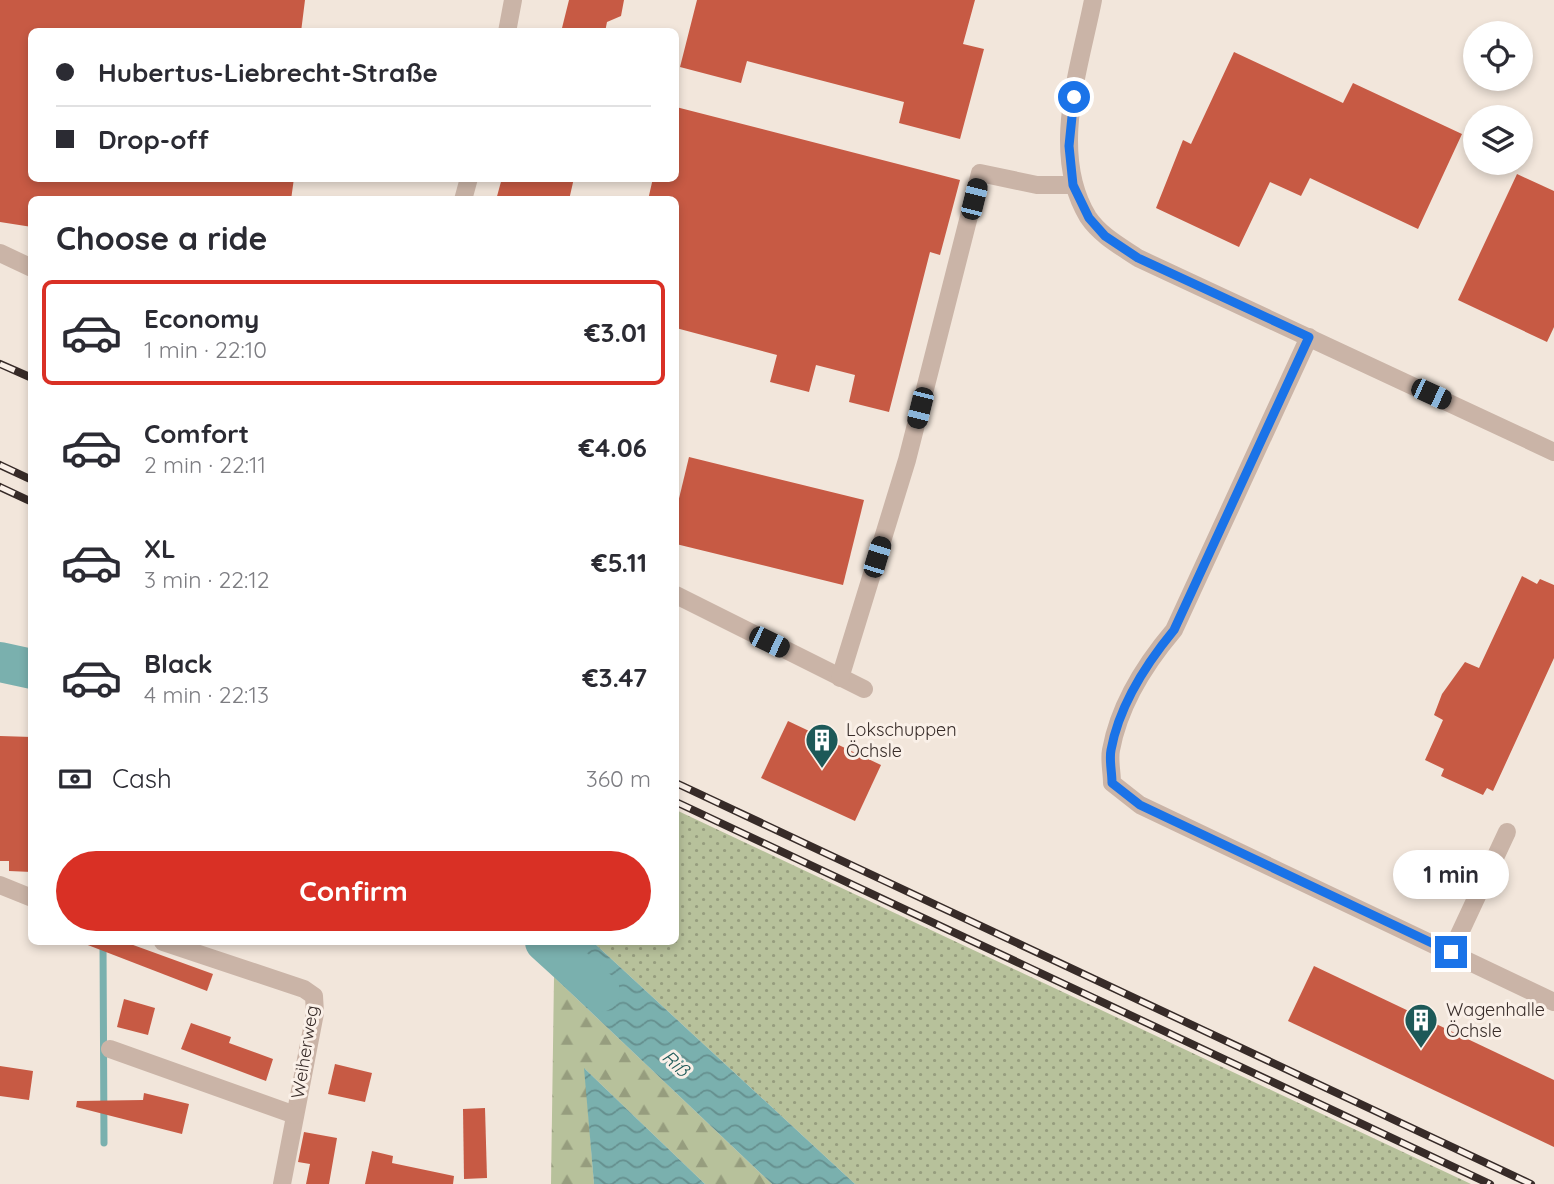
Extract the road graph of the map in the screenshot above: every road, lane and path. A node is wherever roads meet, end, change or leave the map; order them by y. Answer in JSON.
{"nodes":[{"id":1,"x":513,"y":0,"type":"edge"},
{"id":2,"x":1093,"y":0,"type":"edge"},
{"id":3,"x":508,"y":28,"type":"edge"},
{"id":4,"x":1073,"y":185,"type":"junction"},
{"id":5,"x":0,"y":253,"type":"edge"},
{"id":6,"x":28,"y":266,"type":"edge"},
{"id":7,"x":1309,"y":337,"type":"junction"},
{"id":8,"x":1554,"y":452,"type":"edge"},
{"id":9,"x":679,"y":598,"type":"edge"},
{"id":10,"x":840,"y":678,"type":"junction"},
{"id":11,"x":864,"y":689,"type":"dead end"},
{"id":12,"x":1507,"y":832,"type":"dead end"},
{"id":13,"x":0,"y":885,"type":"edge"},
{"id":14,"x":28,"y":896,"type":"edge"},
{"id":15,"x":172,"y":945,"type":"edge"},
{"id":16,"x":1451,"y":952,"type":"junction"},
{"id":17,"x":1554,"y":1002,"type":"edge"},
{"id":18,"x":110,"y":1049,"type":"dead end"},
{"id":19,"x":295,"y":1115,"type":"junction"},
{"id":20,"x":282,"y":1184,"type":"edge"}],
"edges":[{"from":1,"to":3,"type":"street"},
{"from":2,"to":4,"type":"street"},
{"from":4,"to":7,"type":"street"},
{"from":4,"to":10,"type":"street"},
{"from":5,"to":6,"type":"street"},
{"from":7,"to":8,"type":"street"},
{"from":7,"to":16,"type":"street"},
{"from":9,"to":10,"type":"street"},
{"from":10,"to":11,"type":"street"},
{"from":12,"to":16,"type":"street"},
{"from":13,"to":14,"type":"street"},
{"from":15,"to":19,"type":"street","name":"Weiherweg"},
{"from":16,"to":17,"type":"street"},
{"from":18,"to":19,"type":"street"},
{"from":19,"to":20,"type":"street","name":"Weiherweg"}]}
